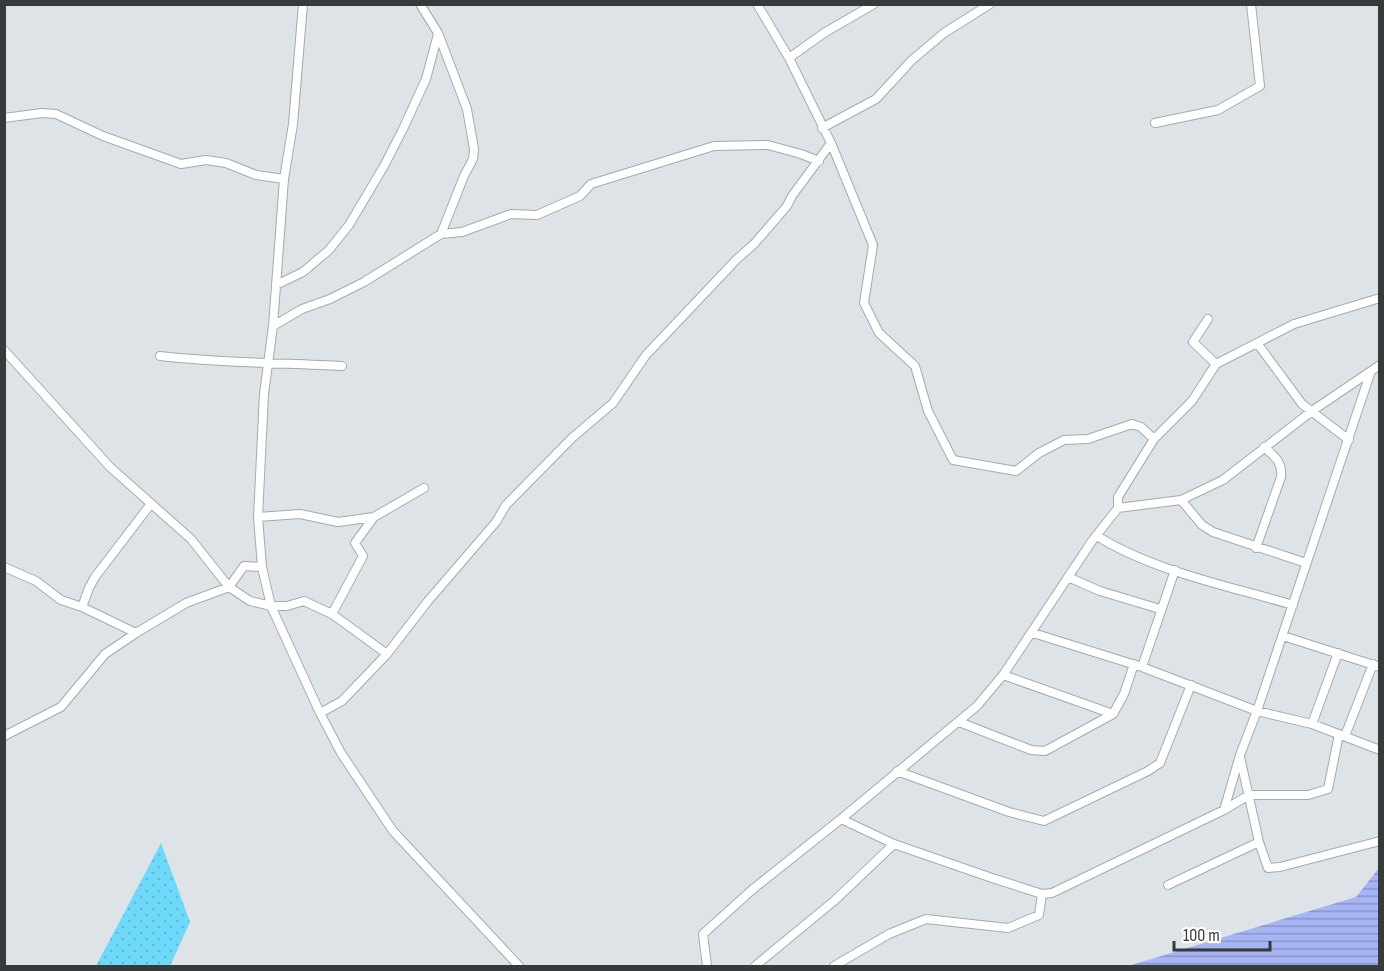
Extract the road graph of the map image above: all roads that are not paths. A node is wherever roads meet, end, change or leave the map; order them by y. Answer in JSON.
{"nodes":[{"id":1,"x":303,"y":4,"type":"edge"},
{"id":2,"x":420,"y":4,"type":"edge"},
{"id":3,"x":757,"y":4,"type":"edge"},
{"id":4,"x":874,"y":4,"type":"edge"},
{"id":5,"x":990,"y":4,"type":"edge"},
{"id":6,"x":1251,"y":4,"type":"edge"},
{"id":7,"x":438,"y":33,"type":"junction"},
{"id":8,"x":789,"y":58,"type":"junction"},
{"id":9,"x":4,"y":118,"type":"edge"},
{"id":10,"x":1155,"y":123,"type":"dead end"},
{"id":11,"x":822,"y":128,"type":"junction"},
{"id":12,"x":831,"y":142,"type":"junction"},
{"id":13,"x":819,"y":161,"type":"junction"},
{"id":14,"x":284,"y":179,"type":"junction"},
{"id":15,"x":441,"y":234,"type":"junction"},
{"id":16,"x":276,"y":285,"type":"junction"},
{"id":17,"x":1380,"y":298,"type":"edge"},
{"id":18,"x":1208,"y":319,"type":"dead end"},
{"id":19,"x":273,"y":326,"type":"junction"},
{"id":20,"x":1257,"y":343,"type":"junction"},
{"id":21,"x":4,"y":350,"type":"edge"},
{"id":22,"x":160,"y":356,"type":"dead end"},
{"id":23,"x":268,"y":362,"type":"junction"},
{"id":24,"x":1216,"y":364,"type":"junction"},
{"id":25,"x":1380,"y":364,"type":"edge"},
{"id":26,"x":342,"y":366,"type":"dead end"},
{"id":27,"x":1371,"y":371,"type":"junction"},
{"id":28,"x":1312,"y":411,"type":"junction"},
{"id":29,"x":1154,"y":439,"type":"junction"},
{"id":30,"x":1348,"y":440,"type":"junction"},
{"id":31,"x":1264,"y":447,"type":"junction"},
{"id":32,"x":424,"y":488,"type":"dead end"},
{"id":33,"x":1182,"y":500,"type":"junction"},
{"id":34,"x":150,"y":505,"type":"junction"},
{"id":35,"x":1118,"y":508,"type":"junction"},
{"id":36,"x":258,"y":517,"type":"junction"},
{"id":37,"x":374,"y":517,"type":"junction"},
{"id":38,"x":1096,"y":536,"type":"junction"},
{"id":39,"x":1256,"y":548,"type":"junction"},
{"id":40,"x":1306,"y":563,"type":"junction"},
{"id":41,"x":4,"y":567,"type":"edge"},
{"id":42,"x":262,"y":567,"type":"junction"},
{"id":43,"x":1174,"y":570,"type":"junction"},
{"id":44,"x":1068,"y":577,"type":"junction"},
{"id":45,"x":229,"y":587,"type":"junction"},
{"id":46,"x":1293,"y":605,"type":"junction"},
{"id":47,"x":271,"y":606,"type":"junction"},
{"id":48,"x":82,"y":607,"type":"junction"},
{"id":49,"x":1160,"y":609,"type":"junction"},
{"id":50,"x":332,"y":614,"type":"junction"},
{"id":51,"x":136,"y":633,"type":"junction"},
{"id":52,"x":1033,"y":633,"type":"junction"},
{"id":53,"x":1283,"y":636,"type":"junction"},
{"id":54,"x":1338,"y":653,"type":"junction"},
{"id":55,"x":387,"y":654,"type":"junction"},
{"id":56,"x":1376,"y":665,"type":"edge"},
{"id":57,"x":1138,"y":666,"type":"junction"},
{"id":58,"x":1003,"y":675,"type":"junction"},
{"id":59,"x":1191,"y":685,"type":"junction"},
{"id":60,"x":1257,"y":711,"type":"junction"},
{"id":61,"x":320,"y":713,"type":"junction"},
{"id":62,"x":1113,"y":714,"type":"junction"},
{"id":63,"x":959,"y":722,"type":"junction"},
{"id":64,"x":1312,"y":724,"type":"junction"},
{"id":65,"x":1342,"y":735,"type":"junction"},
{"id":66,"x":4,"y":736,"type":"edge"},
{"id":67,"x":1380,"y":750,"type":"edge"},
{"id":68,"x":1240,"y":755,"type":"junction"},
{"id":69,"x":897,"y":771,"type":"junction"},
{"id":70,"x":1249,"y":795,"type":"junction"},
{"id":71,"x":1224,"y":810,"type":"junction"},
{"id":72,"x":841,"y":819,"type":"junction"},
{"id":73,"x":1380,"y":841,"type":"edge"},
{"id":74,"x":1259,"y":843,"type":"junction"},
{"id":75,"x":894,"y":844,"type":"junction"},
{"id":76,"x":1168,"y":885,"type":"dead end"},
{"id":77,"x":1042,"y":894,"type":"junction"},
{"id":78,"x":519,"y":966,"type":"edge"},
{"id":79,"x":707,"y":966,"type":"edge"},
{"id":80,"x":755,"y":966,"type":"edge"},
{"id":81,"x":834,"y":966,"type":"edge"}],
"edges":[{"from":1,"to":14,"type":"street"},
{"from":2,"to":7,"type":"street"},
{"from":3,"to":8,"type":"street"},
{"from":4,"to":8,"type":"street"},
{"from":5,"to":11,"type":"street"},
{"from":6,"to":10,"type":"street"},
{"from":7,"to":15,"type":"street"},
{"from":7,"to":16,"type":"street"},
{"from":8,"to":11,"type":"street"},
{"from":9,"to":14,"type":"street"},
{"from":11,"to":12,"type":"street"},
{"from":12,"to":13,"type":"street"},
{"from":12,"to":29,"type":"street"},
{"from":13,"to":15,"type":"street"},
{"from":13,"to":55,"type":"street"},
{"from":14,"to":16,"type":"street"},
{"from":15,"to":19,"type":"street"},
{"from":16,"to":19,"type":"street"},
{"from":17,"to":20,"type":"street"},
{"from":18,"to":24,"type":"street"},
{"from":19,"to":23,"type":"street"},
{"from":20,"to":24,"type":"street"},
{"from":20,"to":28,"type":"street"},
{"from":21,"to":34,"type":"street"},
{"from":22,"to":23,"type":"street"},
{"from":23,"to":26,"type":"street"},
{"from":23,"to":36,"type":"street"},
{"from":24,"to":29,"type":"street"},
{"from":25,"to":27,"type":"street"},
{"from":27,"to":28,"type":"street"},
{"from":27,"to":30,"type":"street"},
{"from":28,"to":30,"type":"street"},
{"from":28,"to":31,"type":"street"},
{"from":29,"to":35,"type":"street"},
{"from":30,"to":40,"type":"street"},
{"from":31,"to":33,"type":"street"},
{"from":31,"to":39,"type":"street"},
{"from":32,"to":37,"type":"street"},
{"from":33,"to":35,"type":"street"},
{"from":33,"to":39,"type":"street"},
{"from":34,"to":45,"type":"street"},
{"from":34,"to":48,"type":"street"},
{"from":35,"to":38,"type":"street"},
{"from":36,"to":37,"type":"street"},
{"from":36,"to":42,"type":"street"},
{"from":37,"to":50,"type":"street"},
{"from":38,"to":43,"type":"street"},
{"from":38,"to":44,"type":"street"},
{"from":39,"to":40,"type":"street"},
{"from":40,"to":46,"type":"street"},
{"from":41,"to":48,"type":"street"},
{"from":42,"to":45,"type":"street"},
{"from":42,"to":47,"type":"street"},
{"from":43,"to":46,"type":"street"},
{"from":43,"to":49,"type":"street"},
{"from":44,"to":49,"type":"street"},
{"from":44,"to":52,"type":"street"},
{"from":45,"to":47,"type":"street"},
{"from":45,"to":51,"type":"street"},
{"from":46,"to":53,"type":"street"},
{"from":47,"to":50,"type":"street"},
{"from":47,"to":61,"type":"street"},
{"from":48,"to":51,"type":"street"},
{"from":49,"to":57,"type":"street"},
{"from":50,"to":55,"type":"street"},
{"from":51,"to":66,"type":"street"},
{"from":52,"to":57,"type":"street"},
{"from":52,"to":58,"type":"street"},
{"from":53,"to":54,"type":"street"},
{"from":53,"to":60,"type":"street"},
{"from":54,"to":56,"type":"street"},
{"from":54,"to":64,"type":"street"},
{"from":55,"to":61,"type":"street"},
{"from":56,"to":65,"type":"street"},
{"from":57,"to":59,"type":"street"},
{"from":57,"to":62,"type":"street"},
{"from":58,"to":62,"type":"street"},
{"from":58,"to":63,"type":"street"},
{"from":59,"to":60,"type":"street"},
{"from":59,"to":69,"type":"street"},
{"from":60,"to":64,"type":"street"},
{"from":60,"to":68,"type":"street"},
{"from":61,"to":78,"type":"street"},
{"from":62,"to":63,"type":"street"},
{"from":63,"to":69,"type":"street"},
{"from":64,"to":65,"type":"street"},
{"from":65,"to":67,"type":"street"},
{"from":65,"to":70,"type":"street"},
{"from":68,"to":70,"type":"street"},
{"from":68,"to":71,"type":"street"},
{"from":69,"to":72,"type":"street"},
{"from":70,"to":71,"type":"street"},
{"from":70,"to":74,"type":"street"},
{"from":71,"to":77,"type":"street"},
{"from":72,"to":75,"type":"street"},
{"from":72,"to":79,"type":"street"},
{"from":73,"to":74,"type":"street"},
{"from":74,"to":76,"type":"street"},
{"from":75,"to":77,"type":"street"},
{"from":75,"to":80,"type":"street"},
{"from":77,"to":81,"type":"street"}]}
